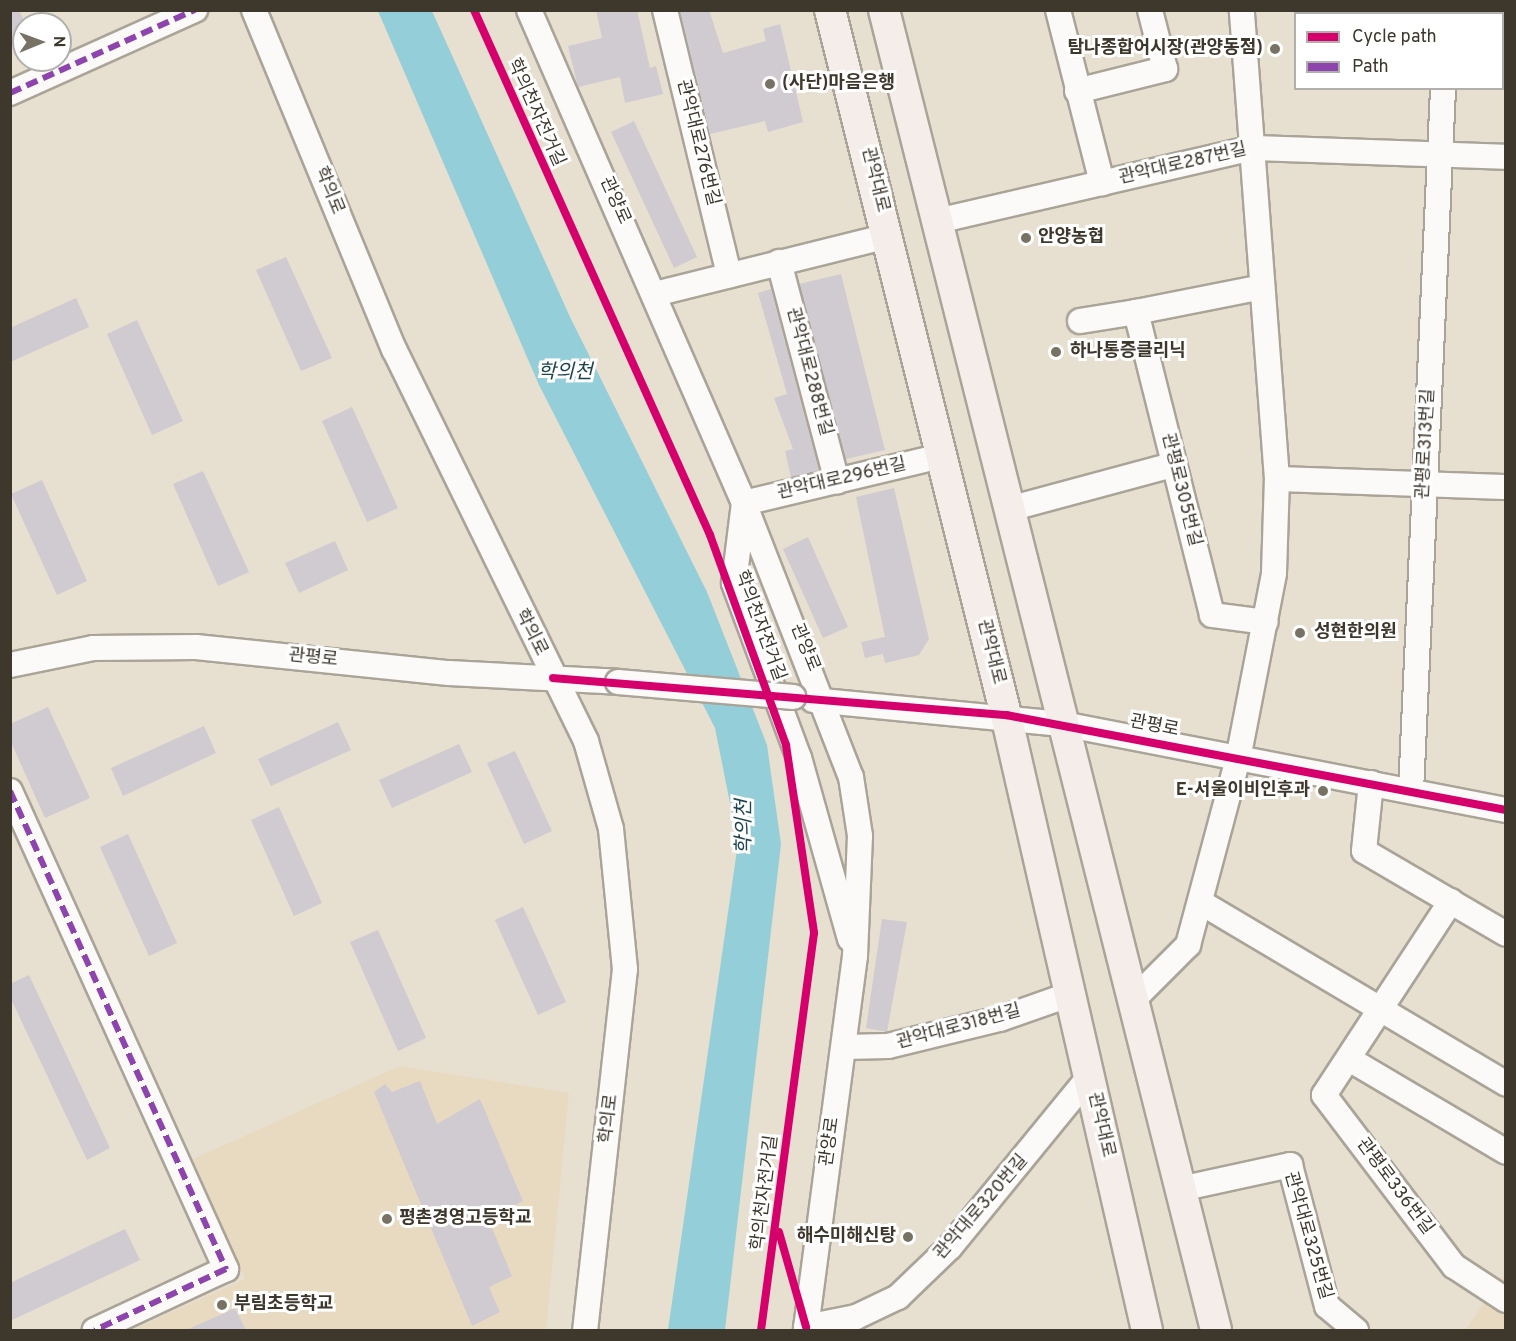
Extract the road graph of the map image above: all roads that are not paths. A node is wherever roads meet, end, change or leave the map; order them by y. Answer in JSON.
{"nodes":[{"id":1,"x":195,"y":10,"type":"edge"},
{"id":2,"x":254,"y":10,"type":"edge"},
{"id":3,"x":529,"y":10,"type":"edge"},
{"id":4,"x":665,"y":10,"type":"edge"},
{"id":5,"x":830,"y":10,"type":"edge"},
{"id":6,"x":884,"y":10,"type":"edge"},
{"id":7,"x":1058,"y":10,"type":"edge"},
{"id":8,"x":1150,"y":10,"type":"edge"},
{"id":9,"x":1242,"y":10,"type":"edge"},
{"id":10,"x":1077,"y":91,"type":"junction"},
{"id":11,"x":1447,"y":91,"type":"edge"},
{"id":12,"x":10,"y":93,"type":"edge"},
{"id":13,"x":1253,"y":148,"type":"junction"},
{"id":14,"x":1440,"y":154,"type":"junction"},
{"id":15,"x":1506,"y":157,"type":"edge"},
{"id":16,"x":1102,"y":183,"type":"junction"},
{"id":17,"x":938,"y":221,"type":"junction"},
{"id":18,"x":888,"y":236,"type":"junction"},
{"id":19,"x":779,"y":262,"type":"junction"},
{"id":20,"x":729,"y":274,"type":"junction"},
{"id":21,"x":1262,"y":287,"type":"junction"},
{"id":22,"x":655,"y":294,"type":"junction"},
{"id":23,"x":1136,"y":312,"type":"junction"},
{"id":24,"x":1080,"y":321,"type":"dead end"},
{"id":25,"x":941,"y":456,"type":"junction"},
{"id":26,"x":1172,"y":465,"type":"junction"},
{"id":27,"x":1277,"y":479,"type":"junction"},
{"id":28,"x":837,"y":481,"type":"junction"},
{"id":29,"x":1425,"y":484,"type":"junction"},
{"id":30,"x":1506,"y":487,"type":"edge"},
{"id":31,"x":744,"y":503,"type":"junction"},
{"id":32,"x":1009,"y":509,"type":"junction"},
{"id":33,"x":1266,"y":622,"type":"junction"},
{"id":34,"x":10,"y":665,"type":"edge"},
{"id":35,"x":553,"y":678,"type":"junction"},
{"id":36,"x":826,"y":702,"type":"junction"},
{"id":37,"x":1006,"y":715,"type":"junction"},
{"id":38,"x":1063,"y":724,"type":"junction"},
{"id":39,"x":1238,"y":759,"type":"junction"},
{"id":40,"x":1371,"y":783,"type":"junction"},
{"id":41,"x":10,"y":791,"type":"edge"},
{"id":42,"x":1411,"y":791,"type":"junction"},
{"id":43,"x":1506,"y":810,"type":"edge"},
{"id":44,"x":1451,"y":901,"type":"junction"},
{"id":45,"x":1200,"y":902,"type":"junction"},
{"id":46,"x":1506,"y":934,"type":"edge"},
{"id":47,"x":855,"y":956,"type":"junction"},
{"id":48,"x":1071,"y":994,"type":"junction"},
{"id":49,"x":1133,"y":1000,"type":"junction"},
{"id":50,"x":1383,"y":1008,"type":"junction"},
{"id":51,"x":844,"y":1047,"type":"junction"},
{"id":52,"x":1349,"y":1059,"type":"junction"},
{"id":53,"x":1089,"y":1077,"type":"junction"},
{"id":54,"x":1506,"y":1084,"type":"edge"},
{"id":55,"x":1506,"y":1152,"type":"edge"},
{"id":56,"x":1180,"y":1189,"type":"junction"},
{"id":57,"x":1506,"y":1300,"type":"edge"},
{"id":58,"x":857,"y":1324,"type":"edge"},
{"id":59,"x":806,"y":1329,"type":"edge"},
{"id":60,"x":95,"y":1330,"type":"edge"},
{"id":61,"x":585,"y":1330,"type":"edge"},
{"id":62,"x":1147,"y":1330,"type":"edge"},
{"id":63,"x":1216,"y":1330,"type":"edge"},
{"id":64,"x":1356,"y":1330,"type":"edge"}],
"edges":[{"from":1,"to":12,"type":"street"},
{"from":2,"to":35,"type":"street","name":"학의로"},
{"from":3,"to":22,"type":"street","name":"관양로"},
{"from":4,"to":20,"type":"street","name":"관악대로276번길"},
{"from":5,"to":18,"type":"main road","name":"관악대로"},
{"from":6,"to":17,"type":"main road"},
{"from":7,"to":10,"type":"street"},
{"from":8,"to":10,"type":"street"},
{"from":9,"to":13,"type":"street"},
{"from":10,"to":16,"type":"street"},
{"from":11,"to":14,"type":"street","name":"관평로313번길"},
{"from":13,"to":14,"type":"street","name":"관악대로287번길"},
{"from":13,"to":16,"type":"street","name":"관악대로287번길"},
{"from":13,"to":21,"type":"street"},
{"from":14,"to":15,"type":"street","name":"관악대로287번길"},
{"from":14,"to":29,"type":"street","name":"관평로313번길"},
{"from":16,"to":17,"type":"street","name":"관악대로287번길"},
{"from":17,"to":32,"type":"main road"},
{"from":18,"to":19,"type":"street"},
{"from":18,"to":25,"type":"main road","name":"관악대로"},
{"from":19,"to":20,"type":"street"},
{"from":19,"to":28,"type":"street","name":"관악대로288번길"},
{"from":20,"to":22,"type":"street"},
{"from":21,"to":23,"type":"street"},
{"from":21,"to":27,"type":"street"},
{"from":22,"to":31,"type":"street","name":"관양로"},
{"from":23,"to":24,"type":"street"},
{"from":23,"to":26,"type":"street","name":"관평로305번길"},
{"from":25,"to":28,"type":"street","name":"관악대로296번길"},
{"from":25,"to":37,"type":"main road","name":"관악대로"},
{"from":26,"to":32,"type":"street"},
{"from":26,"to":33,"type":"street","name":"관평로305번길"},
{"from":27,"to":29,"type":"street"},
{"from":27,"to":33,"type":"street"},
{"from":28,"to":31,"type":"street","name":"관악대로296번길"},
{"from":29,"to":30,"type":"street"},
{"from":29,"to":42,"type":"street","name":"관평로313번길"},
{"from":31,"to":36,"type":"street","name":"관양로"},
{"from":31,"to":47,"type":"street"},
{"from":32,"to":38,"type":"main road"},
{"from":33,"to":39,"type":"street"},
{"from":34,"to":35,"type":"street","name":"관평로"},
{"from":35,"to":36,"type":"street","name":"관평로","bridge":true},
{"from":35,"to":61,"type":"street","name":"학의로"},
{"from":36,"to":37,"type":"street","name":"관평로"},
{"from":36,"to":47,"type":"street","name":"관양로"},
{"from":37,"to":38,"type":"street","name":"관평로"},
{"from":37,"to":48,"type":"main road","name":"관악대로"},
{"from":38,"to":39,"type":"street","name":"관평로"},
{"from":38,"to":49,"type":"main road"},
{"from":39,"to":40,"type":"street","name":"관평로"},
{"from":39,"to":45,"type":"street"},
{"from":40,"to":42,"type":"street","name":"관평로"},
{"from":40,"to":44,"type":"street"},
{"from":41,"to":60,"type":"street"},
{"from":42,"to":43,"type":"street","name":"관평로"},
{"from":44,"to":46,"type":"street"},
{"from":44,"to":50,"type":"street","name":"관평로336번길"},
{"from":45,"to":49,"type":"street"},
{"from":45,"to":50,"type":"street"},
{"from":47,"to":51,"type":"street","name":"관양로"},
{"from":48,"to":51,"type":"street","name":"관악대로318번길"},
{"from":48,"to":53,"type":"main road","name":"관악대로"},
{"from":49,"to":56,"type":"main road"},
{"from":50,"to":52,"type":"street","name":"관평로336번길"},
{"from":50,"to":54,"type":"street"},
{"from":51,"to":59,"type":"street","name":"관양로"},
{"from":52,"to":55,"type":"street"},
{"from":52,"to":57,"type":"street","name":"관평로336번길"},
{"from":53,"to":58,"type":"street","name":"관악대로320번길"},
{"from":53,"to":62,"type":"main road","name":"관악대로"},
{"from":56,"to":63,"type":"main road"},
{"from":56,"to":64,"type":"street","name":"관악대로325번길"},
{"from":58,"to":59,"type":"street","name":"관악대로320번길"}]}
